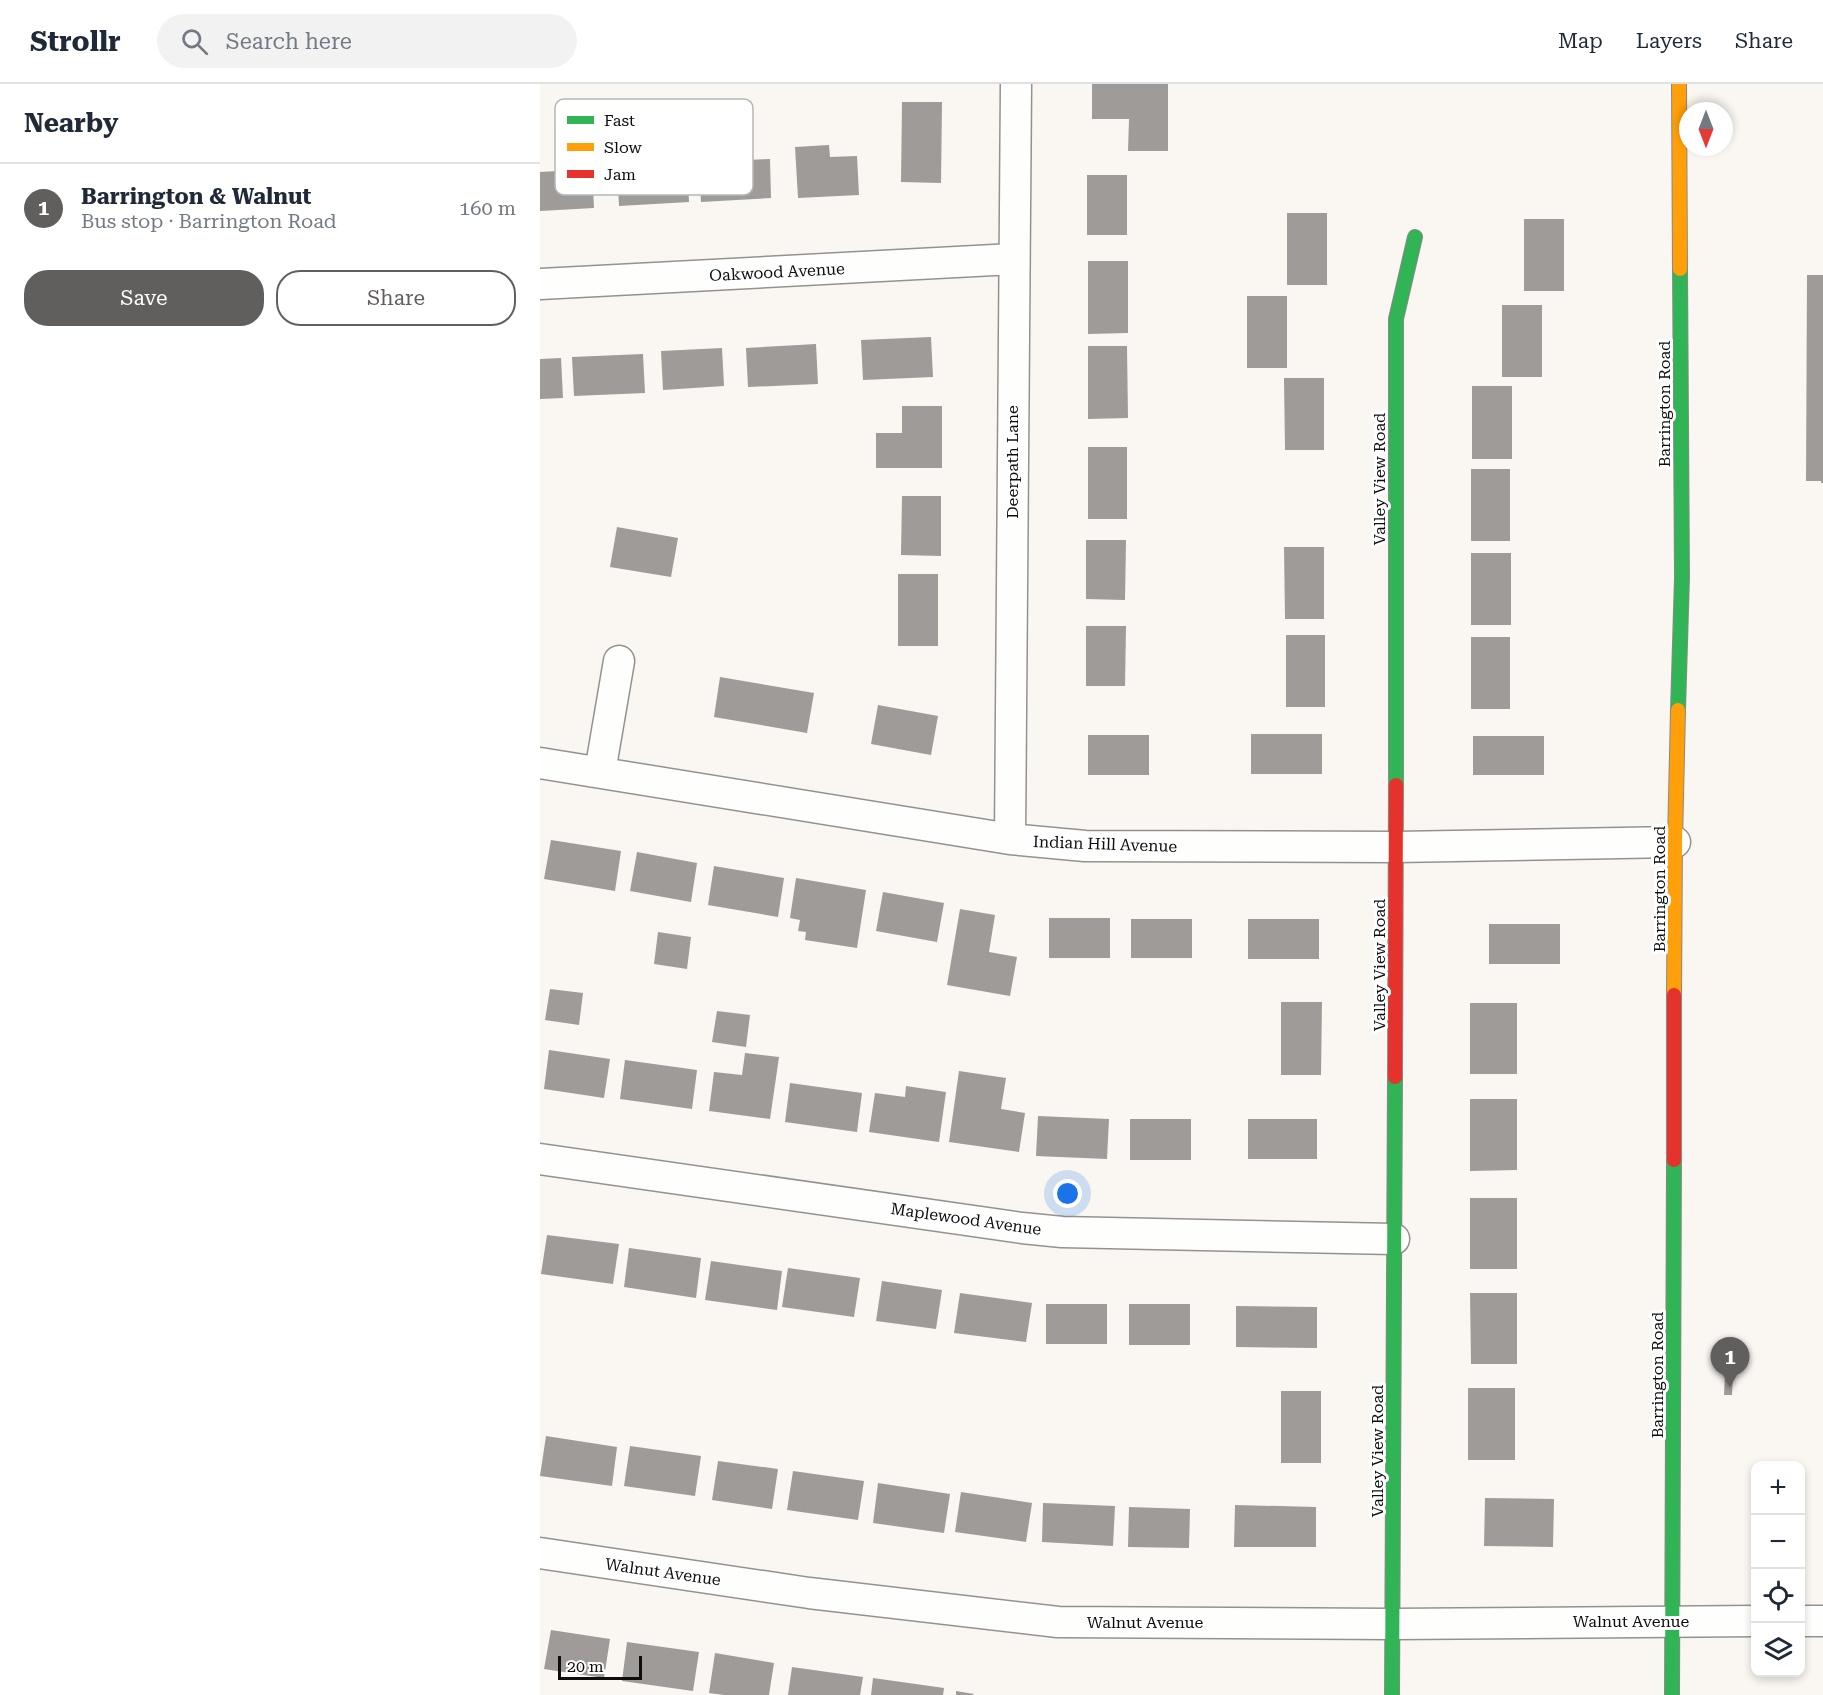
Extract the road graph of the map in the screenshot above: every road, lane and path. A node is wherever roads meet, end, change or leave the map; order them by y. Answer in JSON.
{"nodes":[{"id":1,"x":1016,"y":84,"type":"edge"},
{"id":2,"x":1679,"y":84,"type":"edge"},
{"id":3,"x":1415,"y":237,"type":"dead end"},
{"id":4,"x":1013,"y":260,"type":"junction"},
{"id":5,"x":540,"y":284,"type":"edge"},
{"id":6,"x":620,"y":661,"type":"dead end"},
{"id":7,"x":540,"y":763,"type":"edge"},
{"id":8,"x":600,"y":772,"type":"junction"},
{"id":9,"x":1010,"y":839,"type":"junction"},
{"id":10,"x":1675,"y":842,"type":"junction"},
{"id":11,"x":1396,"y":847,"type":"junction"},
{"id":12,"x":540,"y":1159,"type":"edge"},
{"id":13,"x":1394,"y":1239,"type":"junction"},
{"id":14,"x":540,"y":1553,"type":"edge"},
{"id":15,"x":1673,"y":1621,"type":"junction"},
{"id":16,"x":1751,"y":1621,"type":"edge"},
{"id":17,"x":1805,"y":1621,"type":"edge"},
{"id":18,"x":1823,"y":1621,"type":"edge"},
{"id":19,"x":1393,"y":1624,"type":"junction"},
{"id":20,"x":1392,"y":1695,"type":"edge"},
{"id":21,"x":1672,"y":1695,"type":"edge"}],
"edges":[{"from":1,"to":4,"type":"street","name":"Deerpath Lane"},
{"from":2,"to":10,"type":"main road","name":"Barrington Road"},
{"from":3,"to":11,"type":"main road","name":"Valley View Road"},
{"from":4,"to":5,"type":"street","name":"Oakwood Avenue"},
{"from":4,"to":9,"type":"street","name":"Deerpath Lane"},
{"from":6,"to":8,"type":"street"},
{"from":7,"to":8,"type":"street","name":"Indian Hill Avenue"},
{"from":8,"to":9,"type":"street","name":"Indian Hill Avenue"},
{"from":9,"to":11,"type":"street","name":"Indian Hill Avenue"},
{"from":10,"to":11,"type":"street","name":"Indian Hill Avenue"},
{"from":10,"to":15,"type":"main road","name":"Barrington Road"},
{"from":11,"to":13,"type":"main road","name":"Valley View Road"},
{"from":12,"to":13,"type":"street","name":"Maplewood Avenue"},
{"from":13,"to":19,"type":"main road","name":"Valley View Road"},
{"from":14,"to":19,"type":"street","name":"Walnut Avenue"},
{"from":15,"to":16,"type":"street","name":"Walnut Avenue"},
{"from":15,"to":19,"type":"street","name":"Walnut Avenue"},
{"from":15,"to":21,"type":"main road","name":"Barrington Road"},
{"from":17,"to":18,"type":"street"},
{"from":19,"to":20,"type":"main road","name":"Valley View Road"}]}
